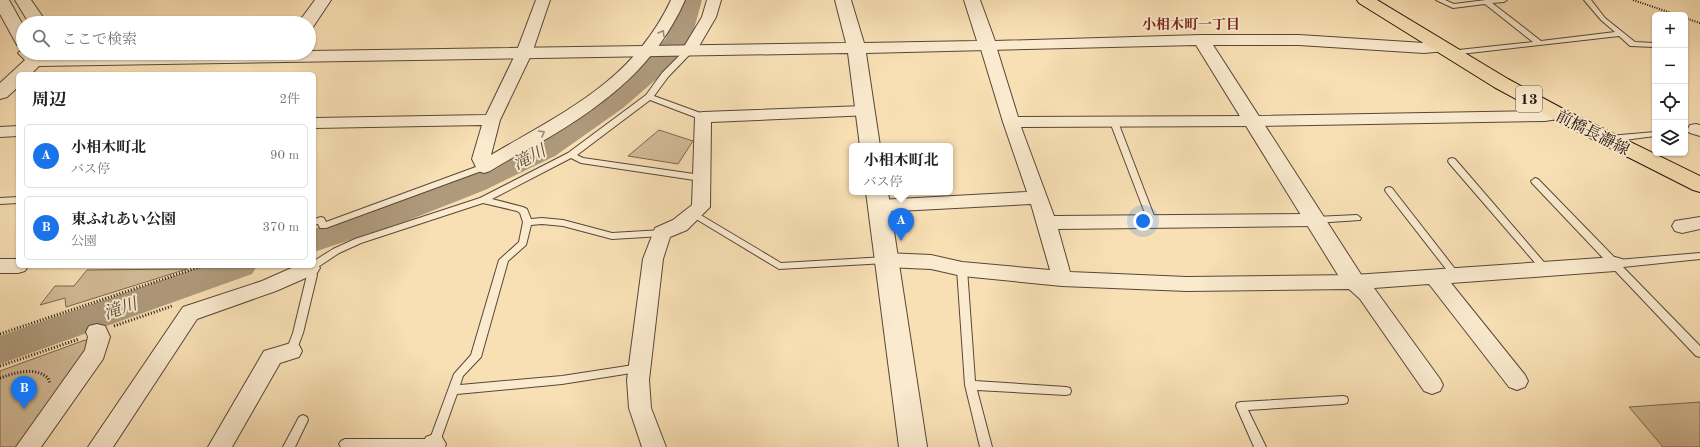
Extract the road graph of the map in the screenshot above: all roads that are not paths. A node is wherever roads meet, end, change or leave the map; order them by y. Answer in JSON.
{"nodes":[{"id":1,"x":1,"y":0,"type":"edge"},
{"id":2,"x":23,"y":0,"type":"edge"},
{"id":3,"x":323,"y":0,"type":"edge"},
{"id":4,"x":543,"y":0,"type":"edge"},
{"id":5,"x":678,"y":0,"type":"edge"},
{"id":6,"x":714,"y":0,"type":"edge"},
{"id":7,"x":833,"y":0,"type":"edge"},
{"id":8,"x":843,"y":0,"type":"edge"},
{"id":9,"x":972,"y":0,"type":"edge"},
{"id":10,"x":1365,"y":0,"type":"edge"},
{"id":11,"x":1439,"y":0,"type":"edge"},
{"id":12,"x":1504,"y":0,"type":"edge"},
{"id":13,"x":1587,"y":0,"type":"edge"},
{"id":14,"x":1486,"y":2,"type":"junction"},
{"id":15,"x":33,"y":16,"type":"edge"},
{"id":16,"x":312,"y":16,"type":"edge"},
{"id":17,"x":16,"y":27,"type":"edge"},
{"id":18,"x":1620,"y":34,"type":"junction"},
{"id":19,"x":853,"y":39,"type":"junction"},
{"id":20,"x":1201,"y":40,"type":"junction"},
{"id":21,"x":1539,"y":43,"type":"junction"},
{"id":22,"x":1652,"y":45,"type":"edge"},
{"id":23,"x":988,"y":46,"type":"junction"},
{"id":24,"x":687,"y":50,"type":"junction"},
{"id":25,"x":1445,"y":50,"type":"junction"},
{"id":26,"x":652,"y":51,"type":"junction"},
{"id":27,"x":524,"y":53,"type":"junction"},
{"id":28,"x":316,"y":55,"type":"edge"},
{"id":29,"x":32,"y":60,"type":"edge"},
{"id":30,"x":281,"y":60,"type":"edge"},
{"id":31,"x":23,"y":72,"type":"edge"},
{"id":32,"x":272,"y":72,"type":"edge"},
{"id":33,"x":16,"y":79,"type":"edge"},
{"id":34,"x":0,"y":93,"type":"edge"},
{"id":35,"x":649,"y":97,"type":"junction"},
{"id":36,"x":864,"y":111,"type":"junction"},
{"id":37,"x":1558,"y":114,"type":"junction"},
{"id":38,"x":703,"y":117,"type":"junction"},
{"id":39,"x":492,"y":120,"type":"junction"},
{"id":40,"x":1254,"y":121,"type":"junction"},
{"id":41,"x":1011,"y":122,"type":"junction"},
{"id":42,"x":1114,"y":122,"type":"junction"},
{"id":43,"x":316,"y":123,"type":"edge"},
{"id":44,"x":16,"y":131,"type":"edge"},
{"id":45,"x":0,"y":132,"type":"edge"},
{"id":46,"x":1652,"y":134,"type":"edge"},
{"id":47,"x":1608,"y":139,"type":"junction"},
{"id":48,"x":869,"y":143,"type":"edge"},
{"id":49,"x":571,"y":155,"type":"junction"},
{"id":50,"x":1452,"y":160,"type":"dead end"},
{"id":51,"x":484,"y":167,"type":"junction"},
{"id":52,"x":701,"y":178,"type":"junction"},
{"id":53,"x":1535,"y":181,"type":"dead end"},
{"id":54,"x":1700,"y":185,"type":"edge"},
{"id":55,"x":1389,"y":190,"type":"dead end"},
{"id":56,"x":1038,"y":198,"type":"junction"},
{"id":57,"x":878,"y":199,"type":"edge"},
{"id":58,"x":16,"y":200,"type":"edge"},
{"id":59,"x":482,"y":200,"type":"junction"},
{"id":60,"x":0,"y":201,"type":"edge"},
{"id":61,"x":694,"y":214,"type":"junction"},
{"id":62,"x":1357,"y":218,"type":"dead end"},
{"id":63,"x":1315,"y":220,"type":"junction"},
{"id":64,"x":316,"y":221,"type":"edge"},
{"id":65,"x":1152,"y":221,"type":"junction"},
{"id":66,"x":527,"y":222,"type":"junction"},
{"id":67,"x":1047,"y":223,"type":"junction"},
{"id":68,"x":1700,"y":224,"type":"edge"},
{"id":69,"x":1682,"y":226,"type":"dead end"},
{"id":70,"x":662,"y":233,"type":"junction"},
{"id":71,"x":1700,"y":256,"type":"edge"},
{"id":72,"x":886,"y":260,"type":"junction"},
{"id":73,"x":316,"y":264,"type":"edge"},
{"id":74,"x":1615,"y":264,"type":"junction"},
{"id":75,"x":0,"y":266,"type":"edge"},
{"id":76,"x":16,"y":266,"type":"edge"},
{"id":77,"x":308,"y":268,"type":"edge"},
{"id":78,"x":312,"y":268,"type":"edge"},
{"id":79,"x":962,"y":269,"type":"junction"},
{"id":80,"x":1546,"y":270,"type":"junction"},
{"id":81,"x":1446,"y":276,"type":"junction"},
{"id":82,"x":1062,"y":279,"type":"junction"},
{"id":83,"x":1354,"y":282,"type":"junction"},
{"id":84,"x":97,"y":332,"type":"road end"},
{"id":85,"x":291,"y":351,"type":"joint"},
{"id":86,"x":1700,"y":353,"type":"edge"},
{"id":87,"x":640,"y":368,"type":"junction"},
{"id":88,"x":1517,"y":381,"type":"dead end"},
{"id":89,"x":970,"y":386,"type":"junction"},
{"id":90,"x":1432,"y":386,"type":"dead end"},
{"id":91,"x":453,"y":390,"type":"junction"},
{"id":92,"x":1066,"y":391,"type":"dead end"},
{"id":93,"x":1343,"y":400,"type":"dead end"},
{"id":94,"x":303,"y":420,"type":"dead end"},
{"id":95,"x":345,"y":444,"type":"dead end"},
{"id":96,"x":434,"y":446,"type":"edge"},
{"id":97,"x":28,"y":447,"type":"edge"},
{"id":98,"x":100,"y":447,"type":"edge"},
{"id":99,"x":220,"y":447,"type":"edge"},
{"id":100,"x":289,"y":447,"type":"edge"},
{"id":101,"x":654,"y":447,"type":"edge"},
{"id":102,"x":913,"y":447,"type":"edge"},
{"id":103,"x":986,"y":447,"type":"edge"},
{"id":104,"x":1260,"y":447,"type":"edge"}],
"edges":[{"from":1,"to":17,"type":"street"},
{"from":2,"to":15,"type":"street"},
{"from":3,"to":16,"type":"street"},
{"from":4,"to":27,"type":"street"},
{"from":26,"to":5,"type":"street","one_way":true},
{"from":6,"to":24,"type":"street"},
{"from":7,"to":19,"type":"street"},
{"from":8,"to":19,"type":"street"},
{"from":9,"to":23,"type":"street"},
{"from":10,"to":25,"type":"main road","name":"前橋長瀞線","number":"13"},
{"from":11,"to":14,"type":"lane"},
{"from":12,"to":14,"type":"lane"},
{"from":13,"to":18,"type":"lane"},
{"from":14,"to":21,"type":"lane"},
{"from":18,"to":21,"type":"lane"},
{"from":18,"to":22,"type":"lane"},
{"from":19,"to":23,"type":"street"},
{"from":19,"to":24,"type":"street"},
{"from":19,"to":36,"type":"street"},
{"from":20,"to":23,"type":"street"},
{"from":20,"to":25,"type":"street"},
{"from":20,"to":40,"type":"street"},
{"from":21,"to":25,"type":"lane"},
{"from":23,"to":41,"type":"street"},
{"from":24,"to":26,"type":"street"},
{"from":24,"to":35,"type":"lane"},
{"from":25,"to":37,"type":"main road","name":"前橋長瀞線","number":"13"},
{"from":26,"to":27,"type":"street"},
{"from":51,"to":26,"type":"street","one_way":true},
{"from":27,"to":28,"type":"street"},
{"from":27,"to":39,"type":"street"},
{"from":29,"to":31,"type":"street"},
{"from":30,"to":32,"type":"street"},
{"from":33,"to":34,"type":"street"},
{"from":35,"to":38,"type":"lane"},
{"from":35,"to":49,"type":"lane"},
{"from":36,"to":38,"type":"street"},
{"from":36,"to":48,"type":"street"},
{"from":37,"to":40,"type":"street"},
{"from":37,"to":47,"type":"main road","name":"前橋長瀞線","number":"13"},
{"from":38,"to":52,"type":"street"},
{"from":39,"to":43,"type":"street"},
{"from":39,"to":51,"type":"street"},
{"from":40,"to":42,"type":"street"},
{"from":40,"to":63,"type":"street"},
{"from":41,"to":42,"type":"street"},
{"from":41,"to":56,"type":"street"},
{"from":42,"to":65,"type":"lane"},
{"from":44,"to":45,"type":"street"},
{"from":46,"to":47,"type":"lane"},
{"from":47,"to":54,"type":"main road","name":"前橋長瀞線","number":"13"},
{"from":49,"to":52,"type":"lane"},
{"from":49,"to":59,"type":"lane"},
{"from":50,"to":80,"type":"lane"},
{"from":51,"to":64,"type":"lane"},
{"from":52,"to":61,"type":"street"},
{"from":53,"to":74,"type":"lane"},
{"from":55,"to":81,"type":"lane"},
{"from":56,"to":57,"type":"street"},
{"from":56,"to":67,"type":"street"},
{"from":57,"to":72,"type":"street"},
{"from":58,"to":60,"type":"lane"},
{"from":59,"to":66,"type":"lane"},
{"from":59,"to":73,"type":"lane"},
{"from":61,"to":70,"type":"street"},
{"from":61,"to":72,"type":"lane"},
{"from":62,"to":63,"type":"lane"},
{"from":63,"to":65,"type":"street"},
{"from":63,"to":83,"type":"street"},
{"from":65,"to":67,"type":"street"},
{"from":66,"to":70,"type":"lane"},
{"from":66,"to":91,"type":"lane"},
{"from":67,"to":82,"type":"street"},
{"from":68,"to":69,"type":"street"},
{"from":70,"to":87,"type":"street"},
{"from":71,"to":74,"type":"lane"},
{"from":72,"to":79,"type":"street"},
{"from":72,"to":102,"type":"street"},
{"from":74,"to":80,"type":"street"},
{"from":74,"to":86,"type":"lane"},
{"from":75,"to":76,"type":"street"},
{"from":77,"to":98,"type":"street"},
{"from":78,"to":85,"type":"lane"},
{"from":79,"to":82,"type":"street"},
{"from":79,"to":89,"type":"lane"},
{"from":80,"to":81,"type":"street"},
{"from":81,"to":83,"type":"street"},
{"from":81,"to":88,"type":"street"},
{"from":82,"to":83,"type":"street"},
{"from":83,"to":90,"type":"street"},
{"from":84,"to":97,"type":"street"},
{"from":85,"to":99,"type":"street"},
{"from":87,"to":91,"type":"lane"},
{"from":87,"to":101,"type":"street"},
{"from":89,"to":92,"type":"lane"},
{"from":89,"to":103,"type":"lane"},
{"from":91,"to":96,"type":"lane"},
{"from":93,"to":104,"type":"lane"},
{"from":94,"to":100,"type":"lane"},
{"from":95,"to":96,"type":"lane"}]}
